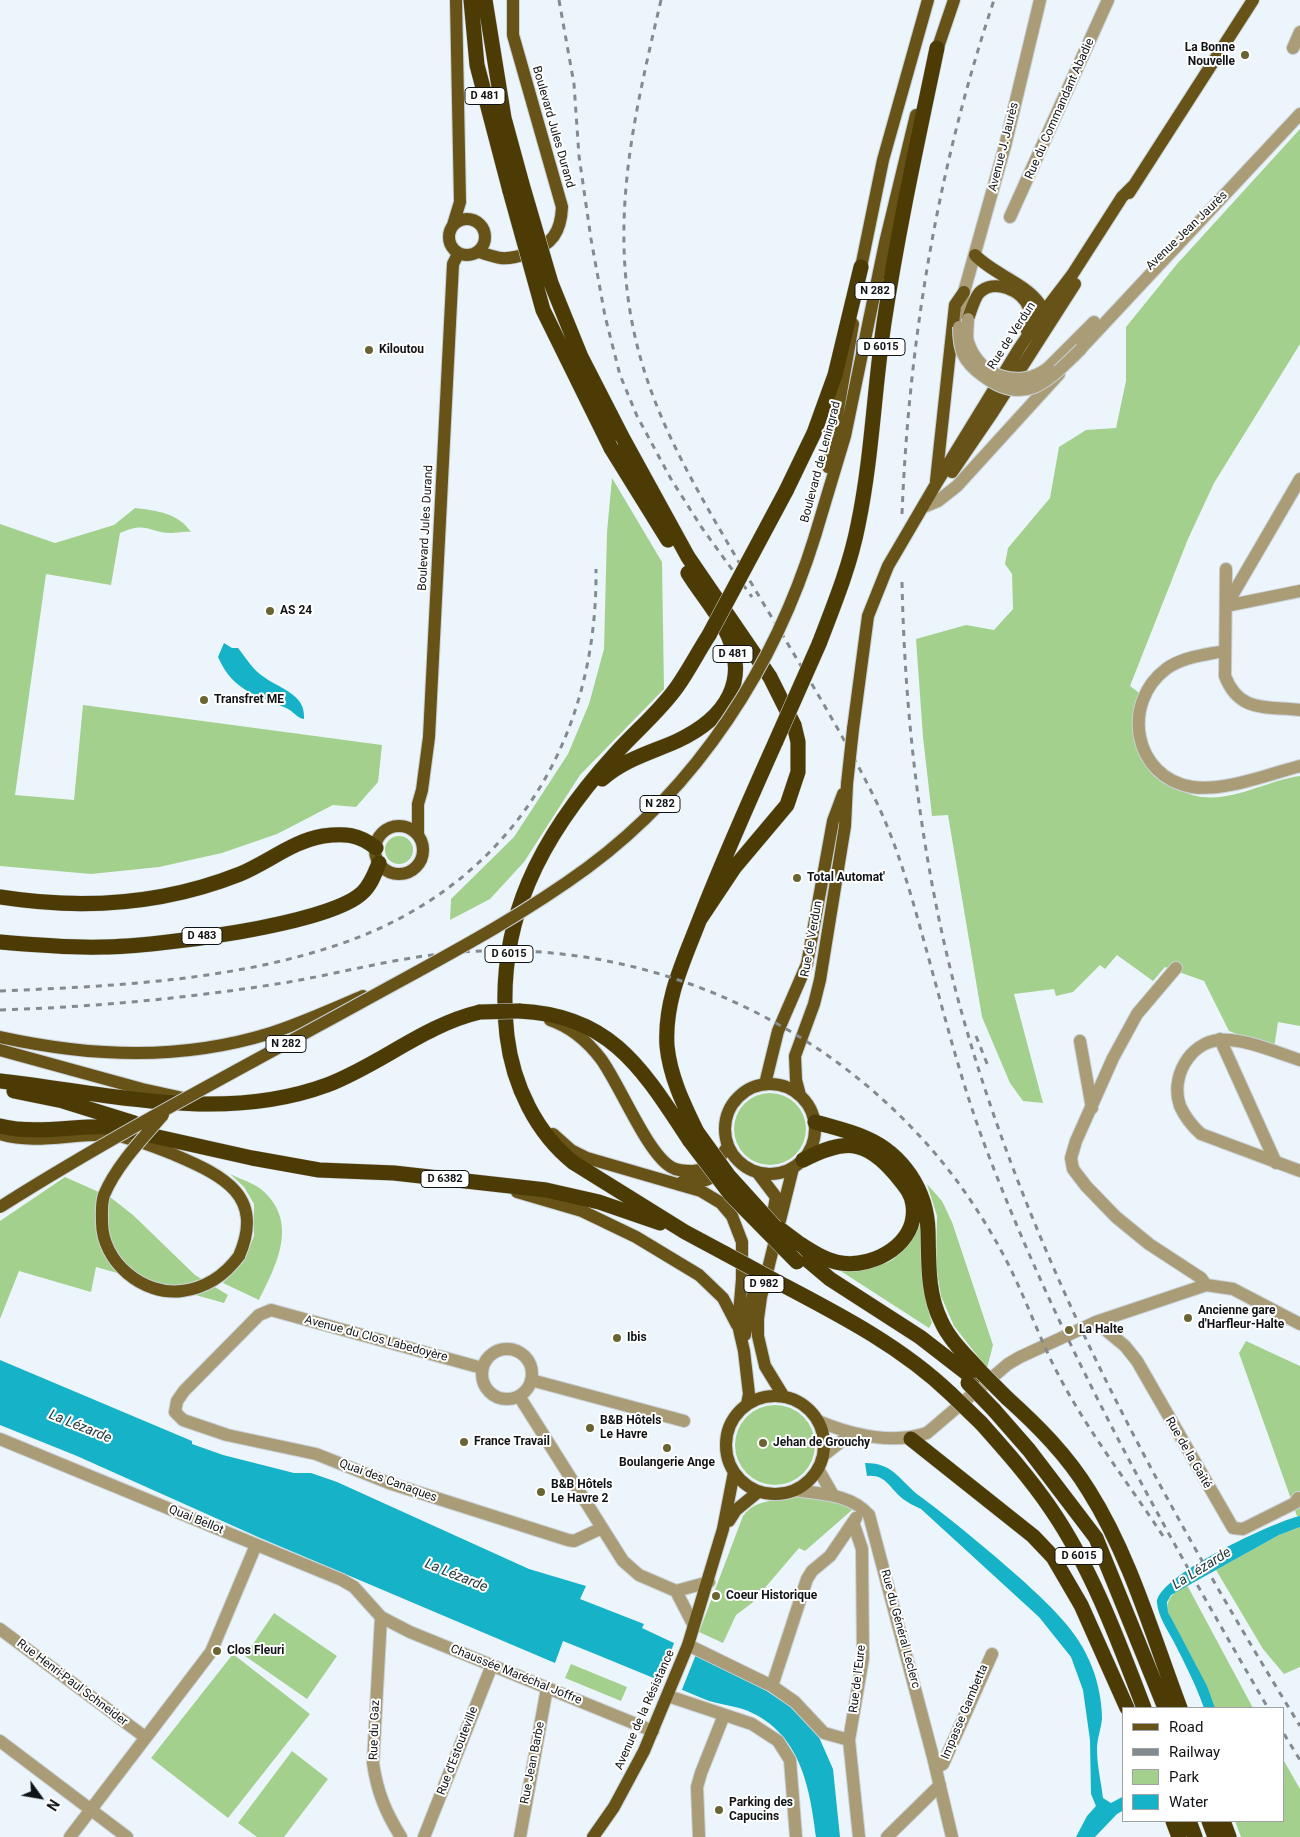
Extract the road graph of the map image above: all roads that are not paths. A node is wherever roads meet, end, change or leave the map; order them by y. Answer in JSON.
{"nodes":[{"id":1,"x":456,"y":0,"type":"edge"},
{"id":2,"x":471,"y":0,"type":"edge"},
{"id":3,"x":485,"y":0,"type":"edge"},
{"id":4,"x":513,"y":0,"type":"edge"},
{"id":5,"x":928,"y":0,"type":"edge"},
{"id":6,"x":954,"y":0,"type":"edge"},
{"id":7,"x":1040,"y":0,"type":"edge"},
{"id":8,"x":1108,"y":0,"type":"edge"},
{"id":9,"x":1253,"y":0,"type":"edge"},
{"id":10,"x":1300,"y":32,"type":"edge"},
{"id":11,"x":937,"y":48,"type":"junction"},
{"id":12,"x":1293,"y":48,"type":"dead end"},
{"id":13,"x":1300,"y":114,"type":"edge"},
{"id":14,"x":1133,"y":186,"type":"junction"},
{"id":15,"x":516,"y":188,"type":"junction"},
{"id":16,"x":1230,"y":189,"type":"junction"},
{"id":17,"x":1010,"y":216,"type":"dead end"},
{"id":18,"x":453,"y":225,"type":"junction"},
{"id":19,"x":479,"y":252,"type":"junction"},
{"id":20,"x":458,"y":254,"type":"junction"},
{"id":21,"x":976,"y":255,"type":"junction"},
{"id":22,"x":861,"y":267,"type":"junction"},
{"id":23,"x":1072,"y":275,"type":"junction"},
{"id":24,"x":964,"y":292,"type":"junction"},
{"id":25,"x":1031,"y":295,"type":"junction"},
{"id":26,"x":1043,"y":313,"type":"junction"},
{"id":27,"x":964,"y":323,"type":"junction"},
{"id":28,"x":1040,"y":338,"type":"junction"},
{"id":29,"x":1020,"y":347,"type":"junction"},
{"id":30,"x":1081,"y":349,"type":"junction"},
{"id":31,"x":1300,"y":479,"type":"edge"},
{"id":32,"x":936,"y":484,"type":"junction"},
{"id":33,"x":924,"y":507,"type":"junction"},
{"id":34,"x":815,"y":536,"type":"junction"},
{"id":35,"x":1226,"y":569,"type":"dead end"},
{"id":36,"x":1300,"y":591,"type":"edge"},
{"id":37,"x":1226,"y":606,"type":"junction"},
{"id":38,"x":1224,"y":651,"type":"junction"},
{"id":39,"x":1300,"y":710,"type":"edge"},
{"id":40,"x":1300,"y":766,"type":"edge"},
{"id":41,"x":847,"y":784,"type":"junction"},
{"id":42,"x":418,"y":804,"type":"junction"},
{"id":43,"x":570,"y":807,"type":"junction"},
{"id":44,"x":399,"y":826,"type":"junction"},
{"id":45,"x":418,"y":836,"type":"junction"},
{"id":46,"x":377,"y":855,"type":"junction"},
{"id":47,"x":0,"y":897,"type":"edge"},
{"id":48,"x":700,"y":919,"type":"junction"},
{"id":49,"x":0,"y":942,"type":"edge"},
{"id":50,"x":1176,"y":968,"type":"dead end"},
{"id":51,"x":402,"y":980,"type":"junction"},
{"id":52,"x":519,"y":1010,"type":"junction"},
{"id":53,"x":0,"y":1037,"type":"edge"},
{"id":54,"x":1220,"y":1039,"type":"junction"},
{"id":55,"x":1080,"y":1042,"type":"dead end"},
{"id":56,"x":0,"y":1050,"type":"edge"},
{"id":57,"x":1300,"y":1060,"type":"edge"},
{"id":58,"x":0,"y":1080,"type":"edge"},
{"id":59,"x":765,"y":1084,"type":"junction"},
{"id":60,"x":0,"y":1089,"type":"edge"},
{"id":61,"x":800,"y":1095,"type":"junction"},
{"id":62,"x":210,"y":1104,"type":"junction"},
{"id":63,"x":170,"y":1108,"type":"junction"},
{"id":64,"x":1092,"y":1108,"type":"junction"},
{"id":65,"x":530,"y":1110,"type":"junction"},
{"id":66,"x":815,"y":1122,"type":"junction"},
{"id":67,"x":0,"y":1126,"type":"edge"},
{"id":68,"x":0,"y":1134,"type":"edge"},
{"id":69,"x":694,"y":1136,"type":"junction"},
{"id":70,"x":202,"y":1146,"type":"junction"},
{"id":71,"x":728,"y":1146,"type":"junction"},
{"id":72,"x":1276,"y":1163,"type":"junction"},
{"id":73,"x":742,"y":1164,"type":"junction"},
{"id":74,"x":798,"y":1164,"type":"junction"},
{"id":75,"x":1300,"y":1171,"type":"edge"},
{"id":76,"x":757,"y":1172,"type":"junction"},
{"id":77,"x":667,"y":1180,"type":"junction"},
{"id":78,"x":473,"y":1182,"type":"junction"},
{"id":79,"x":0,"y":1207,"type":"edge"},
{"id":80,"x":684,"y":1232,"type":"junction"},
{"id":81,"x":798,"y":1253,"type":"junction"},
{"id":82,"x":1206,"y":1284,"type":"junction"},
{"id":83,"x":1096,"y":1322,"type":"junction"},
{"id":84,"x":1300,"y":1324,"type":"edge"},
{"id":85,"x":738,"y":1326,"type":"junction"},
{"id":86,"x":744,"y":1351,"type":"junction"},
{"id":87,"x":482,"y":1368,"type":"junction"},
{"id":88,"x":974,"y":1378,"type":"junction"},
{"id":89,"x":531,"y":1380,"type":"junction"},
{"id":90,"x":519,"y":1396,"type":"junction"},
{"id":91,"x":784,"y":1396,"type":"junction"},
{"id":92,"x":747,"y":1404,"type":"junction"},
{"id":93,"x":1000,"y":1404,"type":"junction"},
{"id":94,"x":175,"y":1412,"type":"joint"},
{"id":95,"x":684,"y":1421,"type":"dead end"},
{"id":96,"x":818,"y":1421,"type":"junction"},
{"id":97,"x":859,"y":1434,"type":"junction"},
{"id":98,"x":911,"y":1438,"type":"junction"},
{"id":99,"x":0,"y":1439,"type":"edge"},
{"id":100,"x":824,"y":1455,"type":"junction"},
{"id":101,"x":818,"y":1470,"type":"junction"},
{"id":102,"x":734,"y":1472,"type":"junction"},
{"id":103,"x":795,"y":1490,"type":"junction"},
{"id":104,"x":758,"y":1492,"type":"junction"},
{"id":105,"x":834,"y":1495,"type":"junction"},
{"id":106,"x":1298,"y":1498,"type":"dead end"},
{"id":107,"x":865,"y":1510,"type":"junction"},
{"id":108,"x":853,"y":1522,"type":"junction"},
{"id":109,"x":1086,"y":1523,"type":"junction"},
{"id":110,"x":602,"y":1528,"type":"junction"},
{"id":111,"x":723,"y":1529,"type":"junction"},
{"id":112,"x":256,"y":1545,"type":"junction"},
{"id":113,"x":709,"y":1582,"type":"junction"},
{"id":114,"x":676,"y":1591,"type":"junction"},
{"id":115,"x":380,"y":1617,"type":"junction"},
{"id":116,"x":693,"y":1624,"type":"junction"},
{"id":117,"x":0,"y":1629,"type":"edge"},
{"id":118,"x":688,"y":1645,"type":"junction"},
{"id":119,"x":992,"y":1654,"type":"dead end"},
{"id":120,"x":492,"y":1665,"type":"junction"},
{"id":121,"x":772,"y":1686,"type":"junction"},
{"id":122,"x":547,"y":1688,"type":"junction"},
{"id":123,"x":669,"y":1692,"type":"junction"},
{"id":124,"x":1127,"y":1707,"type":"edge"},
{"id":125,"x":1144,"y":1707,"type":"edge"},
{"id":126,"x":1165,"y":1707,"type":"edge"},
{"id":127,"x":1180,"y":1707,"type":"edge"},
{"id":128,"x":724,"y":1715,"type":"junction"},
{"id":129,"x":653,"y":1731,"type":"junction"},
{"id":130,"x":145,"y":1737,"type":"junction"},
{"id":131,"x":849,"y":1740,"type":"junction"},
{"id":132,"x":0,"y":1741,"type":"edge"},
{"id":133,"x":936,"y":1768,"type":"junction"},
{"id":134,"x":940,"y":1785,"type":"junction"},
{"id":135,"x":90,"y":1810,"type":"junction"},
{"id":136,"x":1173,"y":1822,"type":"edge"},
{"id":137,"x":1188,"y":1822,"type":"edge"},
{"id":138,"x":1209,"y":1822,"type":"edge"},
{"id":139,"x":1223,"y":1822,"type":"edge"},
{"id":140,"x":70,"y":1837,"type":"edge"},
{"id":141,"x":127,"y":1837,"type":"edge"},
{"id":142,"x":402,"y":1837,"type":"edge"},
{"id":143,"x":424,"y":1837,"type":"edge"},
{"id":144,"x":520,"y":1837,"type":"edge"},
{"id":145,"x":593,"y":1837,"type":"edge"},
{"id":146,"x":698,"y":1837,"type":"edge"},
{"id":147,"x":796,"y":1837,"type":"edge"},
{"id":148,"x":859,"y":1837,"type":"edge"},
{"id":149,"x":887,"y":1837,"type":"edge"},
{"id":150,"x":952,"y":1837,"type":"edge"},
{"id":151,"x":1179,"y":1837,"type":"edge"},
{"id":152,"x":1195,"y":1837,"type":"edge"},
{"id":153,"x":1215,"y":1837,"type":"edge"},
{"id":154,"x":1229,"y":1837,"type":"edge"}],
"edges":[{"from":1,"to":18,"type":"main road"},
{"from":2,"to":15,"type":"highway","number":"D 481"},
{"from":3,"to":15,"type":"highway","number":"D 481"},
{"from":4,"to":19,"type":"main road","name":"Boulevard Jules Durand"},
{"from":5,"to":22,"type":"main road","name":"Boulevard de Leningrad","number":"D 6015"},
{"from":6,"to":11,"type":"main road","name":"Boulevard de Leningrad","number":"D 6015"},
{"from":7,"to":21,"type":"street","name":"Avenue J. Jaurès"},
{"from":8,"to":17,"type":"street","name":"Rue du Commandant Abadie"},
{"from":9,"to":14,"type":"main road","name":"Rue de Verdun"},
{"from":10,"to":12,"type":"street"},
{"from":11,"to":34,"type":"main road","name":"Boulevard de Leningrad","number":"N 282"},
{"from":11,"to":48,"type":"highway","number":"D 6015","bridge":true},
{"from":13,"to":16,"type":"street"},
{"from":14,"to":23,"type":"main road","name":"Rue de Verdun"},
{"from":14,"to":28,"type":"main road","name":"Rue de Verdun"},
{"from":15,"to":43,"type":"highway","number":"D 481","bridge":true},
{"from":15,"to":48,"type":"highway","number":"D 481","bridge":true},
{"from":16,"to":27,"type":"street","name":"Avenue Jean Jaurès","bridge":true},
{"from":16,"to":30,"type":"street","name":"Avenue Jean Jaurès"},
{"from":18,"to":19,"type":"main road"},
{"from":18,"to":20,"type":"main road"},
{"from":19,"to":20,"type":"main road"},
{"from":20,"to":42,"type":"main road","name":"Boulevard Jules Durand"},
{"from":21,"to":24,"type":"street","name":"Avenue J. Jaurès"},
{"from":21,"to":25,"type":"main road"},
{"from":22,"to":34,"type":"main road","name":"Boulevard de Leningrad","number":"N 282"},
{"from":22,"to":43,"type":"highway","number":"D 6015","bridge":true},
{"from":23,"to":25,"type":"main road"},
{"from":23,"to":26,"type":"main road","name":"Rue de Verdun"},
{"from":24,"to":27,"type":"street"},
{"from":24,"to":32,"type":"main road"},
{"from":25,"to":26,"type":"main road"},
{"from":26,"to":28,"type":"main road"},
{"from":26,"to":29,"type":"main road","name":"Rue de Verdun"},
{"from":27,"to":29,"type":"main road"},
{"from":27,"to":30,"type":"street","bridge":true},
{"from":28,"to":33,"type":"main road","name":"Rue de Verdun"},
{"from":29,"to":32,"type":"main road","name":"Rue de Verdun"},
{"from":30,"to":33,"type":"street"},
{"from":31,"to":37,"type":"street"},
{"from":32,"to":33,"type":"main road","name":"Rue de Verdun"},
{"from":33,"to":41,"type":"main road","name":"Rue de Verdun","bridge":true},
{"from":34,"to":51,"type":"main road","number":"N 282","bridge":true},
{"from":35,"to":37,"type":"street"},
{"from":36,"to":37,"type":"street"},
{"from":37,"to":38,"type":"street"},
{"from":38,"to":39,"type":"street"},
{"from":38,"to":40,"type":"street"},
{"from":41,"to":59,"type":"main road","name":"Rue de Verdun"},
{"from":41,"to":61,"type":"main road","name":"Rue de Verdun"},
{"from":42,"to":44,"type":"main road"},
{"from":42,"to":45,"type":"main road","name":"Boulevard Jules Durand"},
{"from":43,"to":65,"type":"highway","number":"D 6015"},
{"from":44,"to":45,"type":"main road"},
{"from":44,"to":46,"type":"main road"},
{"from":45,"to":46,"type":"main road"},
{"from":46,"to":47,"type":"highway"},
{"from":46,"to":49,"type":"highway","number":"D 483"},
{"from":48,"to":69,"type":"highway","number":"D 6015"},
{"from":50,"to":64,"type":"street"},
{"from":51,"to":53,"type":"main road","bridge":true},
{"from":51,"to":63,"type":"main road","number":"N 282","bridge":true},
{"from":52,"to":62,"type":"highway","bridge":true},
{"from":52,"to":69,"type":"highway"},
{"from":52,"to":71,"type":"main road"},
{"from":54,"to":57,"type":"street"},
{"from":54,"to":72,"type":"street"},
{"from":54,"to":72,"type":"street"},
{"from":55,"to":64,"type":"street"},
{"from":56,"to":62,"type":"main road"},
{"from":58,"to":62,"type":"highway"},
{"from":59,"to":61,"type":"main road"},
{"from":59,"to":71,"type":"main road"},
{"from":60,"to":70,"type":"highway","number":"D 6382"},
{"from":61,"to":66,"type":"main road"},
{"from":63,"to":68,"type":"main road","bridge":true},
{"from":63,"to":79,"type":"main road","number":"N 282","bridge":true},
{"from":64,"to":82,"type":"street"},
{"from":65,"to":77,"type":"main road"},
{"from":65,"to":80,"type":"highway","number":"D 6015"},
{"from":66,"to":74,"type":"main road"},
{"from":66,"to":88,"type":"highway"},
{"from":67,"to":70,"type":"highway"},
{"from":69,"to":81,"type":"highway","number":"D 6015","bridge":true},
{"from":69,"to":81,"type":"highway","bridge":true},
{"from":70,"to":78,"type":"highway","number":"D 6382"},
{"from":71,"to":73,"type":"main road"},
{"from":72,"to":75,"type":"street"},
{"from":73,"to":76,"type":"main road"},
{"from":73,"to":77,"type":"main road"},
{"from":74,"to":76,"type":"main road"},
{"from":74,"to":81,"type":"highway"},
{"from":74,"to":91,"type":"main road","number":"D 982"},
{"from":76,"to":86,"type":"main road","number":"D 982"},
{"from":77,"to":85,"type":"main road"},
{"from":78,"to":80,"type":"highway","number":"D 6382"},
{"from":78,"to":85,"type":"main road"},
{"from":80,"to":125,"type":"highway","number":"D 6015","bridge":true},
{"from":81,"to":88,"type":"highway","number":"D 6015"},
{"from":82,"to":83,"type":"street"},
{"from":82,"to":84,"type":"street"},
{"from":83,"to":98,"type":"street"},
{"from":83,"to":106,"type":"street","name":"Rue de la Gaité"},
{"from":85,"to":86,"type":"main road"},
{"from":86,"to":92,"type":"main road","number":"D 982"},
{"from":87,"to":89,"type":"street"},
{"from":87,"to":90,"type":"street"},
{"from":87,"to":94,"type":"street","name":"Avenue du Clos Labedoyère"},
{"from":88,"to":93,"type":"highway","number":"D 6015"},
{"from":89,"to":90,"type":"street"},
{"from":89,"to":95,"type":"street"},
{"from":90,"to":110,"type":"street"},
{"from":91,"to":92,"type":"main road"},
{"from":91,"to":96,"type":"main road"},
{"from":92,"to":102,"type":"main road"},
{"from":93,"to":109,"type":"highway","number":"D 6015"},
{"from":93,"to":109,"type":"highway","number":"D 6015"},
{"from":93,"to":127,"type":"highway"},
{"from":94,"to":110,"type":"street","name":"Quai des Canaques"},
{"from":96,"to":97,"type":"street"},
{"from":96,"to":100,"type":"main road"},
{"from":97,"to":98,"type":"street"},
{"from":97,"to":100,"type":"street"},
{"from":98,"to":124,"type":"highway"},
{"from":99,"to":112,"type":"street","name":"Quai Bellot"},
{"from":100,"to":101,"type":"main road"},
{"from":101,"to":103,"type":"main road"},
{"from":101,"to":105,"type":"street"},
{"from":102,"to":104,"type":"main road"},
{"from":102,"to":111,"type":"main road","name":"Avenue de la Résistance"},
{"from":103,"to":104,"type":"main road"},
{"from":103,"to":105,"type":"street"},
{"from":104,"to":111,"type":"main road","name":"Avenue de la Résistance"},
{"from":105,"to":107,"type":"street"},
{"from":107,"to":108,"type":"street"},
{"from":107,"to":133,"type":"street","name":"Rue du Général Leclerc"},
{"from":108,"to":121,"type":"street"},
{"from":108,"to":131,"type":"street","name":"Rue de l'Eure"},
{"from":109,"to":126,"type":"highway","number":"D 6015"},
{"from":110,"to":114,"type":"street"},
{"from":111,"to":113,"type":"main road","name":"Avenue de la Résistance"},
{"from":112,"to":115,"type":"street","name":"Quai Bellot"},
{"from":112,"to":130,"type":"street"},
{"from":113,"to":114,"type":"street"},
{"from":113,"to":116,"type":"main road","name":"Avenue de la Résistance"},
{"from":114,"to":116,"type":"street"},
{"from":115,"to":120,"type":"street","name":"Chaussée Maréchal Joffre"},
{"from":115,"to":142,"type":"street","name":"Rue du Gaz"},
{"from":116,"to":118,"type":"main road","name":"Avenue de la Résistance"},
{"from":117,"to":130,"type":"street","name":"Rue Henri-Paul Schneider"},
{"from":118,"to":121,"type":"street"},
{"from":118,"to":123,"type":"main road","name":"Avenue de la Résistance"},
{"from":119,"to":133,"type":"street","name":"Impasse Gambetta"},
{"from":120,"to":122,"type":"street","name":"Chaussée Maréchal Joffre"},
{"from":120,"to":143,"type":"street","name":"Rue d'Estouteville"},
{"from":121,"to":131,"type":"street"},
{"from":122,"to":129,"type":"street","name":"Chaussée Maréchal Joffre"},
{"from":122,"to":144,"type":"street","name":"Rue Jean Barbe"},
{"from":123,"to":128,"type":"street"},
{"from":123,"to":129,"type":"main road","name":"Avenue de la Résistance"},
{"from":128,"to":146,"type":"street"},
{"from":128,"to":147,"type":"street"},
{"from":129,"to":145,"type":"main road","name":"Avenue de la Résistance"},
{"from":130,"to":135,"type":"street"},
{"from":131,"to":148,"type":"street","name":"Rue de l'Eure"},
{"from":132,"to":135,"type":"street"},
{"from":133,"to":134,"type":"street","name":"Rue du Général Leclerc"},
{"from":134,"to":149,"type":"street"},
{"from":134,"to":150,"type":"street","name":"Rue du Général Leclerc"},
{"from":135,"to":140,"type":"street"},
{"from":135,"to":141,"type":"street"},
{"from":136,"to":151,"type":"highway"},
{"from":137,"to":152,"type":"highway"},
{"from":138,"to":153,"type":"highway"},
{"from":139,"to":154,"type":"highway"}]}
